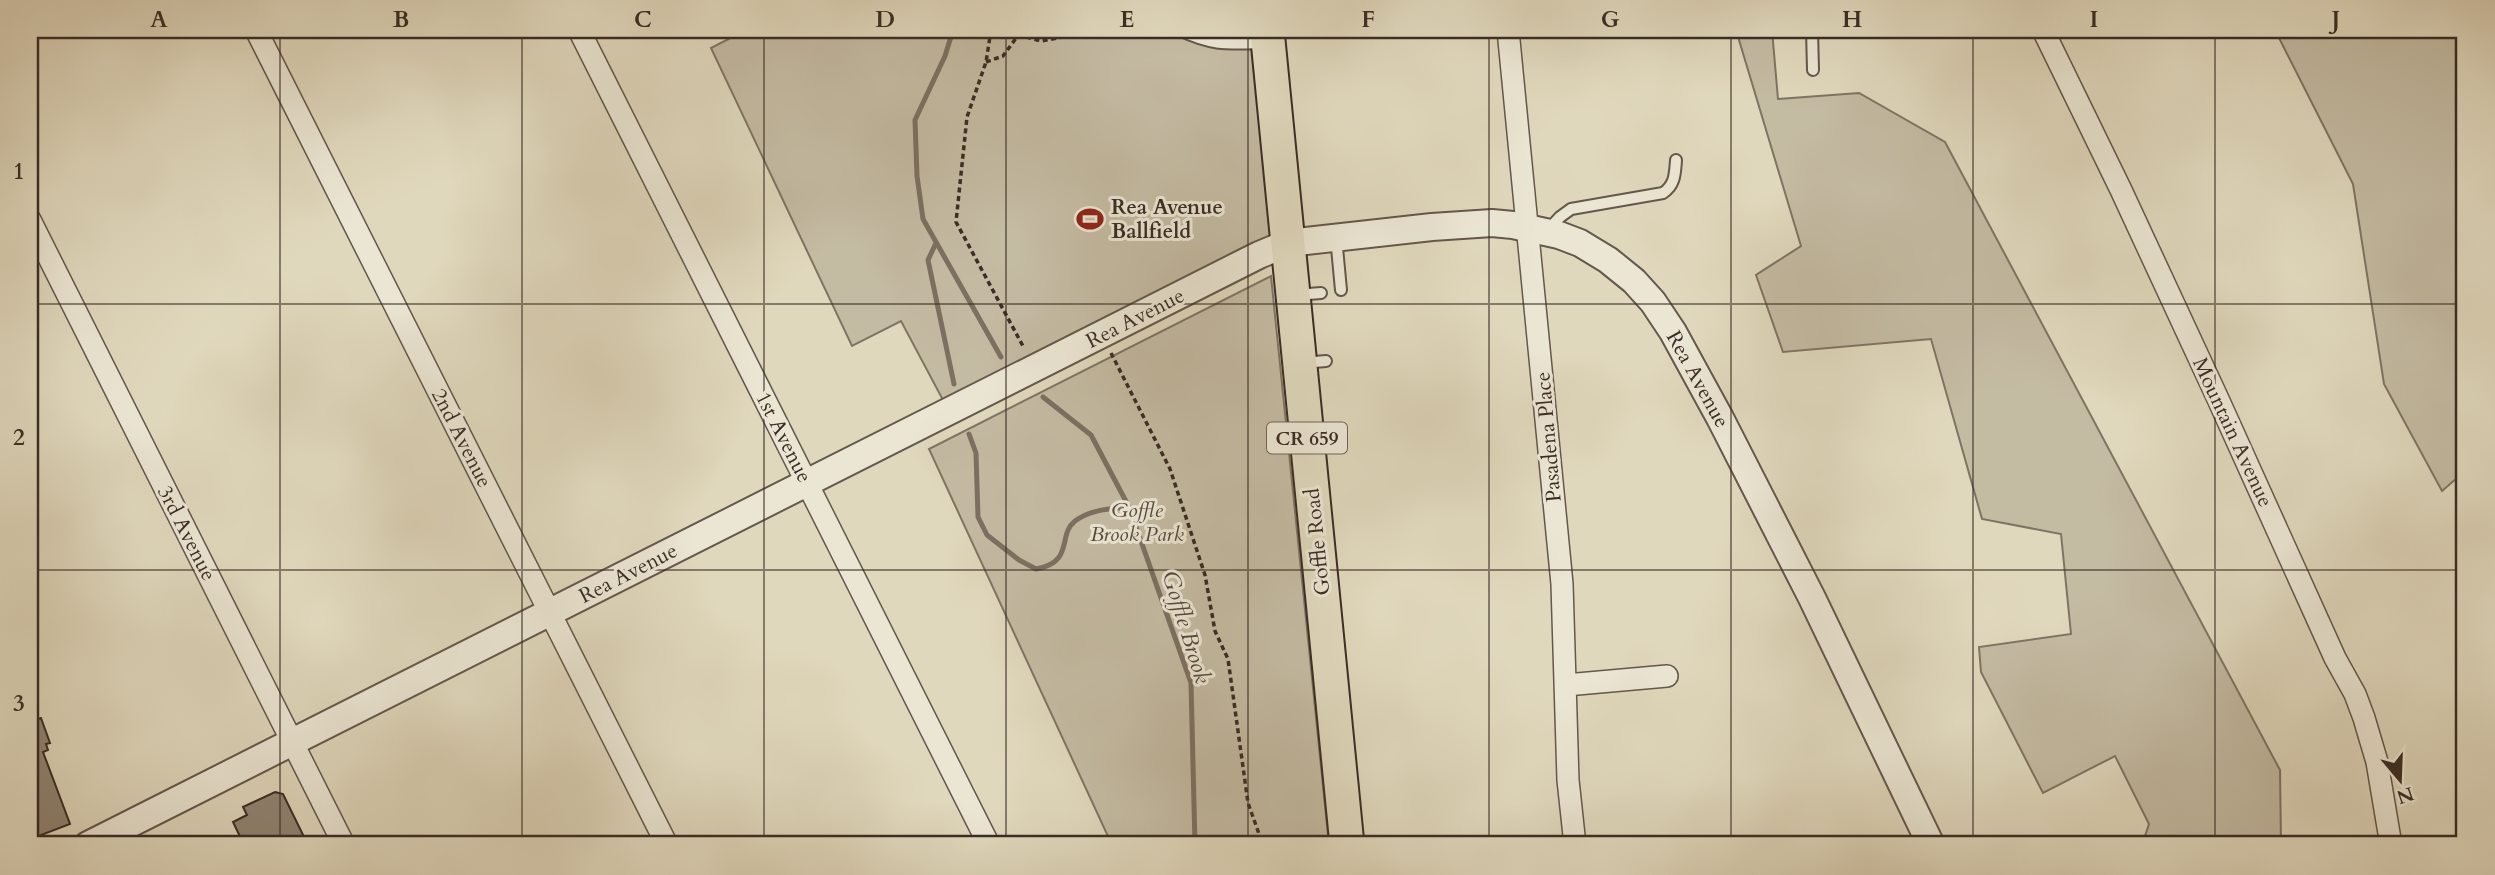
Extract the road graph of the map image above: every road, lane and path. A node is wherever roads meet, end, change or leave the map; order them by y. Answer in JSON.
{"nodes":[{"id":1,"x":256,"y":30,"type":"edge"},
{"id":2,"x":579,"y":30,"type":"edge"},
{"id":3,"x":991,"y":30,"type":"edge"},
{"id":4,"x":1023,"y":30,"type":"edge"},
{"id":5,"x":1179,"y":30,"type":"edge"},
{"id":6,"x":1508,"y":30,"type":"edge"},
{"id":7,"x":1812,"y":30,"type":"edge"},
{"id":8,"x":2043,"y":30,"type":"edge"},
{"id":9,"x":1018,"y":35,"type":"junction"},
{"id":10,"x":1268,"y":36,"type":"edge"},
{"id":11,"x":1063,"y":37,"type":"dead end"},
{"id":12,"x":986,"y":62,"type":"junction"},
{"id":13,"x":1813,"y":70,"type":"dead end"},
{"id":14,"x":1676,"y":160,"type":"dead end"},
{"id":15,"x":30,"y":220,"type":"edge"},
{"id":16,"x":1538,"y":230,"type":"junction"},
{"id":17,"x":1336,"y":237,"type":"junction"},
{"id":18,"x":1288,"y":243,"type":"junction"},
{"id":19,"x":1341,"y":290,"type":"dead end"},
{"id":20,"x":1102,"y":335,"type":"junction"},
{"id":21,"x":1034,"y":369,"type":"junction"},
{"id":22,"x":807,"y":483,"type":"junction"},
{"id":23,"x":550,"y":612,"type":"junction"},
{"id":24,"x":1667,"y":676,"type":"dead end"},
{"id":25,"x":1566,"y":685,"type":"junction"},
{"id":26,"x":292,"y":742,"type":"junction"},
{"id":27,"x":88,"y":845,"type":"edge"},
{"id":28,"x":344,"y":845,"type":"edge"},
{"id":29,"x":667,"y":845,"type":"edge"},
{"id":30,"x":989,"y":845,"type":"edge"},
{"id":31,"x":1264,"y":845,"type":"edge"},
{"id":32,"x":1346,"y":845,"type":"edge"},
{"id":33,"x":1574,"y":845,"type":"edge"},
{"id":34,"x":1931,"y":845,"type":"edge"},
{"id":35,"x":2391,"y":845,"type":"edge"}],
"edges":[{"from":1,"to":23,"type":"street","name":"2nd Avenue"},
{"from":2,"to":22,"type":"street","name":"1st Avenue"},
{"from":3,"to":12,"type":"path"},
{"from":4,"to":9,"type":"path"},
{"from":5,"to":10,"type":"lane"},
{"from":6,"to":16,"type":"street","name":"Pasadena Place"},
{"from":7,"to":13,"type":"lane"},
{"from":8,"to":35,"type":"street","name":"Mountain Avenue"},
{"from":9,"to":11,"type":"path"},
{"from":9,"to":12,"type":"path"},
{"from":10,"to":18,"type":"main road","name":"Goffle Road","number":"CR 659"},
{"from":12,"to":21,"type":"path"},
{"from":14,"to":16,"type":"lane"},
{"from":15,"to":26,"type":"street","name":"3rd Avenue"},
{"from":16,"to":17,"type":"street","name":"Rea Avenue"},
{"from":16,"to":25,"type":"street","name":"Pasadena Place"},
{"from":16,"to":34,"type":"street","name":"Rea Avenue"},
{"from":17,"to":18,"type":"street","name":"Rea Avenue"},
{"from":17,"to":19,"type":"lane"},
{"from":18,"to":20,"type":"street","name":"Rea Avenue"},
{"from":18,"to":32,"type":"main road","name":"Goffle Road","number":"CR 659"},
{"from":20,"to":21,"type":"street","name":"Rea Avenue"},
{"from":20,"to":31,"type":"path"},
{"from":21,"to":22,"type":"street","name":"Rea Avenue"},
{"from":22,"to":23,"type":"street","name":"Rea Avenue"},
{"from":22,"to":30,"type":"street","name":"1st Avenue"},
{"from":23,"to":26,"type":"street","name":"Rea Avenue"},
{"from":23,"to":29,"type":"street","name":"2nd Avenue"},
{"from":24,"to":25,"type":"street"},
{"from":25,"to":33,"type":"street","name":"Pasadena Place"},
{"from":26,"to":27,"type":"street","name":"Rea Avenue"},
{"from":26,"to":28,"type":"street","name":"3rd Avenue"}]}
